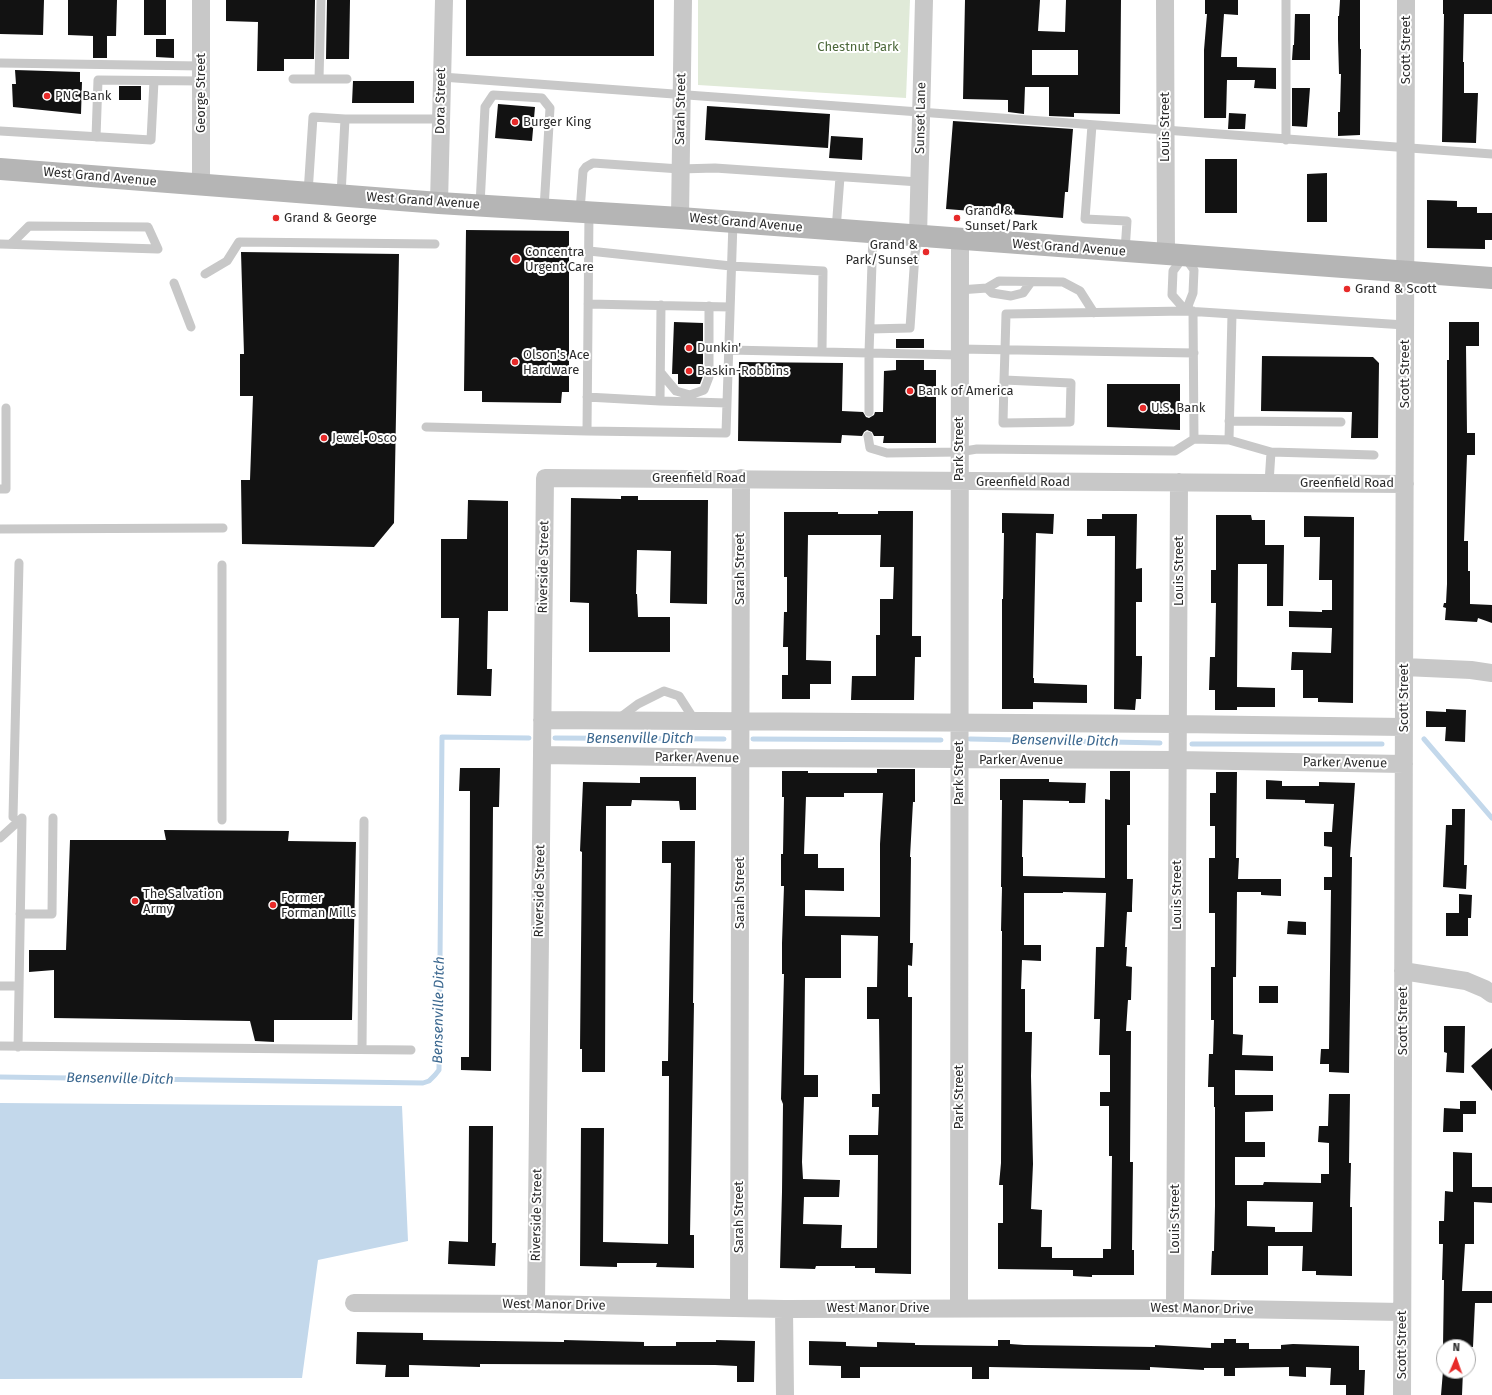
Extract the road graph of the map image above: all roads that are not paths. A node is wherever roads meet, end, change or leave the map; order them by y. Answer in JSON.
{"nodes":[{"id":1,"x":201,"y":0,"type":"edge"},
{"id":2,"x":321,"y":0,"type":"edge"},
{"id":3,"x":444,"y":0,"type":"edge"},
{"id":4,"x":683,"y":0,"type":"edge"},
{"id":5,"x":924,"y":0,"type":"edge"},
{"id":6,"x":1165,"y":0,"type":"edge"},
{"id":7,"x":1286,"y":0,"type":"edge"},
{"id":8,"x":1406,"y":0,"type":"edge"},
{"id":9,"x":0,"y":64,"type":"edge"},
{"id":10,"x":201,"y":73,"type":"junction"},
{"id":11,"x":442,"y":77,"type":"junction"},
{"id":12,"x":293,"y":79,"type":"dead end"},
{"id":13,"x":319,"y":79,"type":"junction"},
{"id":14,"x":347,"y":80,"type":"dead end"},
{"id":15,"x":154,"y":81,"type":"junction"},
{"id":16,"x":682,"y":94,"type":"junction"},
{"id":17,"x":921,"y":113,"type":"junction"},
{"id":18,"x":345,"y":119,"type":"junction"},
{"id":19,"x":441,"y":119,"type":"junction"},
{"id":20,"x":1092,"y":125,"type":"junction"},
{"id":21,"x":0,"y":131,"type":"edge"},
{"id":22,"x":1165,"y":131,"type":"junction"},
{"id":23,"x":96,"y":137,"type":"junction"},
{"id":24,"x":1286,"y":140,"type":"junction"},
{"id":25,"x":1406,"y":148,"type":"junction"},
{"id":26,"x":1492,"y":154,"type":"edge"},
{"id":27,"x":0,"y":169,"type":"edge"},
{"id":28,"x":680,"y":169,"type":"junction"},
{"id":29,"x":840,"y":177,"type":"junction"},
{"id":30,"x":919,"y":182,"type":"junction"},
{"id":31,"x":201,"y":185,"type":"junction"},
{"id":32,"x":308,"y":193,"type":"junction"},
{"id":33,"x":341,"y":195,"type":"junction"},
{"id":34,"x":439,"y":203,"type":"junction"},
{"id":35,"x":480,"y":205,"type":"junction"},
{"id":36,"x":544,"y":209,"type":"junction"},
{"id":37,"x":585,"y":212,"type":"junction"},
{"id":38,"x":680,"y":218,"type":"junction"},
{"id":39,"x":733,"y":222,"type":"junction"},
{"id":40,"x":836,"y":230,"type":"junction"},
{"id":41,"x":873,"y":233,"type":"junction"},
{"id":42,"x":918,"y":236,"type":"junction"},
{"id":43,"x":960,"y":239,"type":"junction"},
{"id":44,"x":0,"y":244,"type":"edge"},
{"id":45,"x":11,"y":244,"type":"junction"},
{"id":46,"x":435,"y":244,"type":"dead end"},
{"id":47,"x":589,"y":251,"type":"junction"},
{"id":48,"x":1125,"y":252,"type":"junction"},
{"id":49,"x":1175,"y":255,"type":"junction"},
{"id":50,"x":731,"y":266,"type":"junction"},
{"id":51,"x":1406,"y":272,"type":"junction"},
{"id":52,"x":205,"y":274,"type":"dead end"},
{"id":53,"x":1492,"y":278,"type":"edge"},
{"id":54,"x":1031,"y":282,"type":"junction"},
{"id":55,"x":174,"y":283,"type":"dead end"},
{"id":56,"x":987,"y":288,"type":"junction"},
{"id":57,"x":959,"y":290,"type":"junction"},
{"id":58,"x":588,"y":304,"type":"junction"},
{"id":59,"x":661,"y":305,"type":"junction"},
{"id":60,"x":709,"y":306,"type":"junction"},
{"id":61,"x":730,"y":307,"type":"junction"},
{"id":62,"x":1189,"y":311,"type":"junction"},
{"id":63,"x":1094,"y":312,"type":"junction"},
{"id":64,"x":1232,"y":314,"type":"junction"},
{"id":65,"x":1405,"y":325,"type":"junction"},
{"id":66,"x":191,"y":328,"type":"dead end"},
{"id":67,"x":870,"y":329,"type":"junction"},
{"id":68,"x":728,"y":350,"type":"junction"},
{"id":69,"x":1005,"y":350,"type":"junction"},
{"id":70,"x":822,"y":351,"type":"junction"},
{"id":71,"x":959,"y":352,"type":"junction"},
{"id":72,"x":869,"y":353,"type":"junction"},
{"id":73,"x":1194,"y":353,"type":"junction"},
{"id":74,"x":661,"y":373,"type":"junction"},
{"id":75,"x":1004,"y":380,"type":"junction"},
{"id":76,"x":587,"y":397,"type":"junction"},
{"id":77,"x":660,"y":401,"type":"junction"},
{"id":78,"x":727,"y":403,"type":"junction"},
{"id":79,"x":6,"y":408,"type":"dead end"},
{"id":80,"x":869,"y":412,"type":"dead end"},
{"id":81,"x":1229,"y":421,"type":"junction"},
{"id":82,"x":1341,"y":422,"type":"dead end"},
{"id":83,"x":426,"y":427,"type":"dead end"},
{"id":84,"x":587,"y":431,"type":"junction"},
{"id":85,"x":868,"y":436,"type":"dead end"},
{"id":86,"x":1194,"y":439,"type":"junction"},
{"id":87,"x":1229,"y":440,"type":"junction"},
{"id":88,"x":959,"y":452,"type":"junction"},
{"id":89,"x":1270,"y":452,"type":"junction"},
{"id":90,"x":1374,"y":455,"type":"dead end"},
{"id":91,"x":545,"y":478,"type":"joint"},
{"id":92,"x":741,"y":478,"type":"junction"},
{"id":93,"x":959,"y":481,"type":"junction"},
{"id":94,"x":1179,"y":482,"type":"junction"},
{"id":95,"x":1270,"y":483,"type":"junction"},
{"id":96,"x":1405,"y":484,"type":"junction"},
{"id":97,"x":3,"y":489,"type":"edge"},
{"id":98,"x":222,"y":528,"type":"dead end"},
{"id":99,"x":0,"y":529,"type":"edge"},
{"id":100,"x":19,"y":563,"type":"dead end"},
{"id":101,"x":222,"y":565,"type":"dead end"},
{"id":102,"x":1404,"y":667,"type":"junction"},
{"id":103,"x":1492,"y":673,"type":"edge"},
{"id":104,"x":542,"y":720,"type":"junction"},
{"id":105,"x":615,"y":720,"type":"junction"},
{"id":106,"x":695,"y":720,"type":"junction"},
{"id":107,"x":739,"y":721,"type":"junction"},
{"id":108,"x":959,"y":723,"type":"junction"},
{"id":109,"x":1178,"y":724,"type":"junction"},
{"id":110,"x":1404,"y":728,"type":"junction"},
{"id":111,"x":542,"y":755,"type":"junction"},
{"id":112,"x":740,"y":758,"type":"junction"},
{"id":113,"x":959,"y":760,"type":"junction"},
{"id":114,"x":1178,"y":760,"type":"junction"},
{"id":115,"x":1404,"y":764,"type":"junction"},
{"id":116,"x":17,"y":817,"type":"junction"},
{"id":117,"x":52,"y":818,"type":"dead end"},
{"id":118,"x":222,"y":820,"type":"dead end"},
{"id":119,"x":364,"y":821,"type":"dead end"},
{"id":120,"x":0,"y":838,"type":"edge"},
{"id":121,"x":20,"y":914,"type":"junction"},
{"id":122,"x":1403,"y":971,"type":"junction"},
{"id":123,"x":0,"y":986,"type":"edge"},
{"id":124,"x":19,"y":986,"type":"junction"},
{"id":125,"x":1492,"y":994,"type":"edge"},
{"id":126,"x":0,"y":1046,"type":"edge"},
{"id":127,"x":18,"y":1046,"type":"junction"},
{"id":128,"x":362,"y":1049,"type":"junction"},
{"id":129,"x":411,"y":1050,"type":"dead end"},
{"id":130,"x":354,"y":1303,"type":"dead end"},
{"id":131,"x":536,"y":1304,"type":"junction"},
{"id":132,"x":739,"y":1307,"type":"junction"},
{"id":133,"x":959,"y":1307,"type":"junction"},
{"id":134,"x":1175,"y":1308,"type":"junction"},
{"id":135,"x":784,"y":1309,"type":"junction"},
{"id":136,"x":1402,"y":1312,"type":"junction"},
{"id":137,"x":785,"y":1395,"type":"edge"},
{"id":138,"x":1402,"y":1395,"type":"edge"}],
"edges":[{"from":1,"to":10,"type":"street","name":"George Street"},
{"from":2,"to":13,"type":"lane"},
{"from":3,"to":11,"type":"street","name":"Dora Street"},
{"from":4,"to":16,"type":"street","name":"Sarah Street"},
{"from":5,"to":17,"type":"street","name":"Sunset Lane"},
{"from":6,"to":22,"type":"street","name":"Louis Street"},
{"from":7,"to":24,"type":"lane"},
{"from":8,"to":25,"type":"street","name":"Scott Street"},
{"from":9,"to":10,"type":"lane"},
{"from":10,"to":15,"type":"lane"},
{"from":10,"to":31,"type":"street","name":"George Street"},
{"from":11,"to":16,"type":"lane"},
{"from":11,"to":19,"type":"street","name":"Dora Street"},
{"from":12,"to":13,"type":"lane"},
{"from":13,"to":14,"type":"lane"},
{"from":15,"to":23,"type":"lane"},
{"from":15,"to":23,"type":"lane"},
{"from":16,"to":17,"type":"lane"},
{"from":16,"to":28,"type":"street","name":"Sarah Street"},
{"from":17,"to":20,"type":"lane"},
{"from":17,"to":30,"type":"street","name":"Sunset Lane"},
{"from":18,"to":19,"type":"lane"},
{"from":18,"to":32,"type":"lane"},
{"from":18,"to":33,"type":"lane"},
{"from":19,"to":34,"type":"street","name":"Dora Street"},
{"from":20,"to":22,"type":"lane"},
{"from":20,"to":48,"type":"lane"},
{"from":21,"to":23,"type":"lane"},
{"from":22,"to":24,"type":"lane"},
{"from":22,"to":49,"type":"street","name":"Louis Street"},
{"from":24,"to":25,"type":"lane"},
{"from":25,"to":26,"type":"lane"},
{"from":25,"to":51,"type":"street","name":"Scott Street"},
{"from":27,"to":31,"type":"main road","name":"West Grand Avenue"},
{"from":28,"to":29,"type":"lane"},
{"from":28,"to":37,"type":"lane"},
{"from":28,"to":38,"type":"street","name":"Sarah Street"},
{"from":29,"to":30,"type":"lane"},
{"from":29,"to":40,"type":"lane"},
{"from":30,"to":42,"type":"street","name":"Sunset Lane"},
{"from":31,"to":32,"type":"main road","name":"West Grand Avenue"},
{"from":32,"to":33,"type":"main road","name":"West Grand Avenue"},
{"from":33,"to":34,"type":"main road","name":"West Grand Avenue"},
{"from":34,"to":35,"type":"main road","name":"West Grand Avenue"},
{"from":35,"to":36,"type":"main road","name":"West Grand Avenue"},
{"from":35,"to":36,"type":"lane"},
{"from":36,"to":37,"type":"main road","name":"West Grand Avenue"},
{"from":37,"to":38,"type":"main road","name":"West Grand Avenue"},
{"from":37,"to":47,"type":"lane"},
{"from":38,"to":39,"type":"main road","name":"West Grand Avenue"},
{"from":39,"to":40,"type":"main road","name":"West Grand Avenue"},
{"from":39,"to":50,"type":"lane"},
{"from":40,"to":41,"type":"main road","name":"West Grand Avenue"},
{"from":41,"to":42,"type":"main road","name":"West Grand Avenue"},
{"from":41,"to":67,"type":"lane"},
{"from":42,"to":43,"type":"main road","name":"West Grand Avenue"},
{"from":42,"to":67,"type":"lane"},
{"from":43,"to":48,"type":"main road","name":"West Grand Avenue"},
{"from":43,"to":57,"type":"street","name":"Park Street"},
{"from":44,"to":45,"type":"lane"},
{"from":45,"to":45,"type":"lane"},
{"from":46,"to":52,"type":"lane"},
{"from":47,"to":50,"type":"lane"},
{"from":47,"to":58,"type":"lane"},
{"from":48,"to":49,"type":"main road","name":"West Grand Avenue"},
{"from":49,"to":51,"type":"main road","name":"West Grand Avenue"},
{"from":49,"to":62,"type":"lane"},
{"from":49,"to":62,"type":"lane"},
{"from":50,"to":61,"type":"lane"},
{"from":50,"to":70,"type":"lane"},
{"from":51,"to":53,"type":"main road","name":"West Grand Avenue"},
{"from":51,"to":65,"type":"street","name":"Scott Street"},
{"from":54,"to":56,"type":"lane"},
{"from":54,"to":56,"type":"lane"},
{"from":54,"to":63,"type":"lane"},
{"from":55,"to":66,"type":"lane"},
{"from":56,"to":57,"type":"lane"},
{"from":57,"to":71,"type":"street","name":"Park Street"},
{"from":58,"to":59,"type":"lane"},
{"from":58,"to":76,"type":"lane"},
{"from":59,"to":60,"type":"lane"},
{"from":59,"to":74,"type":"lane"},
{"from":60,"to":61,"type":"lane"},
{"from":60,"to":74,"type":"lane"},
{"from":61,"to":68,"type":"lane"},
{"from":62,"to":63,"type":"lane"},
{"from":62,"to":64,"type":"lane"},
{"from":62,"to":73,"type":"lane"},
{"from":63,"to":69,"type":"lane"},
{"from":64,"to":65,"type":"lane"},
{"from":64,"to":81,"type":"lane"},
{"from":65,"to":96,"type":"street","name":"Scott Street"},
{"from":67,"to":72,"type":"lane"},
{"from":68,"to":70,"type":"lane"},
{"from":68,"to":78,"type":"lane"},
{"from":69,"to":71,"type":"lane"},
{"from":69,"to":73,"type":"lane"},
{"from":69,"to":75,"type":"lane"},
{"from":70,"to":72,"type":"lane"},
{"from":71,"to":72,"type":"lane"},
{"from":71,"to":88,"type":"street","name":"Park Street"},
{"from":72,"to":80,"type":"lane"},
{"from":73,"to":86,"type":"lane"},
{"from":74,"to":77,"type":"lane"},
{"from":75,"to":75,"type":"lane"},
{"from":76,"to":77,"type":"lane"},
{"from":76,"to":84,"type":"lane"},
{"from":77,"to":78,"type":"lane"},
{"from":78,"to":84,"type":"lane"},
{"from":79,"to":97,"type":"lane"},
{"from":81,"to":82,"type":"lane"},
{"from":81,"to":87,"type":"lane"},
{"from":83,"to":84,"type":"lane"},
{"from":85,"to":88,"type":"lane"},
{"from":86,"to":87,"type":"lane"},
{"from":86,"to":88,"type":"lane"},
{"from":87,"to":89,"type":"lane"},
{"from":88,"to":93,"type":"street","name":"Park Street"},
{"from":89,"to":90,"type":"lane"},
{"from":89,"to":95,"type":"lane"},
{"from":91,"to":92,"type":"street","name":"Greenfield Road"},
{"from":91,"to":104,"type":"street","name":"Riverside Street"},
{"from":92,"to":93,"type":"street","name":"Greenfield Road"},
{"from":92,"to":107,"type":"street","name":"Sarah Street"},
{"from":93,"to":94,"type":"street","name":"Greenfield Road"},
{"from":93,"to":108,"type":"street","name":"Park Street"},
{"from":94,"to":95,"type":"street","name":"Greenfield Road"},
{"from":94,"to":109,"type":"street","name":"Louis Street"},
{"from":95,"to":96,"type":"street","name":"Greenfield Road"},
{"from":96,"to":102,"type":"street","name":"Scott Street"},
{"from":98,"to":99,"type":"lane"},
{"from":100,"to":116,"type":"lane"},
{"from":101,"to":118,"type":"lane"},
{"from":102,"to":103,"type":"street"},
{"from":102,"to":110,"type":"street","name":"Scott Street"},
{"from":104,"to":105,"type":"street"},
{"from":104,"to":111,"type":"street","name":"Riverside Street"},
{"from":105,"to":106,"type":"street"},
{"from":105,"to":106,"type":"lane"},
{"from":106,"to":107,"type":"street"},
{"from":107,"to":108,"type":"street"},
{"from":107,"to":112,"type":"street","name":"Sarah Street"},
{"from":108,"to":109,"type":"street"},
{"from":108,"to":113,"type":"street","name":"Park Street"},
{"from":109,"to":110,"type":"street"},
{"from":109,"to":114,"type":"street","name":"Louis Street"},
{"from":110,"to":115,"type":"street","name":"Scott Street"},
{"from":111,"to":112,"type":"street","name":"Parker Avenue"},
{"from":111,"to":131,"type":"street","name":"Riverside Street"},
{"from":112,"to":113,"type":"street","name":"Parker Avenue"},
{"from":112,"to":132,"type":"street","name":"Sarah Street"},
{"from":113,"to":114,"type":"street","name":"Parker Avenue"},
{"from":113,"to":133,"type":"street","name":"Park Street"},
{"from":114,"to":115,"type":"street","name":"Parker Avenue"},
{"from":114,"to":134,"type":"street","name":"Louis Street"},
{"from":115,"to":122,"type":"street","name":"Scott Street"},
{"from":116,"to":120,"type":"lane"},
{"from":116,"to":121,"type":"lane"},
{"from":117,"to":121,"type":"lane"},
{"from":119,"to":128,"type":"lane"},
{"from":121,"to":124,"type":"lane"},
{"from":122,"to":125,"type":"street"},
{"from":122,"to":136,"type":"street","name":"Scott Street"},
{"from":123,"to":124,"type":"lane"},
{"from":124,"to":127,"type":"lane"},
{"from":126,"to":127,"type":"lane"},
{"from":127,"to":128,"type":"lane"},
{"from":128,"to":129,"type":"lane"},
{"from":130,"to":131,"type":"street","name":"West Manor Drive"},
{"from":131,"to":132,"type":"street","name":"West Manor Drive"},
{"from":132,"to":135,"type":"street","name":"West Manor Drive"},
{"from":133,"to":134,"type":"street","name":"West Manor Drive"},
{"from":133,"to":135,"type":"street","name":"West Manor Drive"},
{"from":134,"to":136,"type":"street","name":"West Manor Drive"},
{"from":135,"to":137,"type":"street"},
{"from":136,"to":138,"type":"street","name":"Scott Street"}]}
